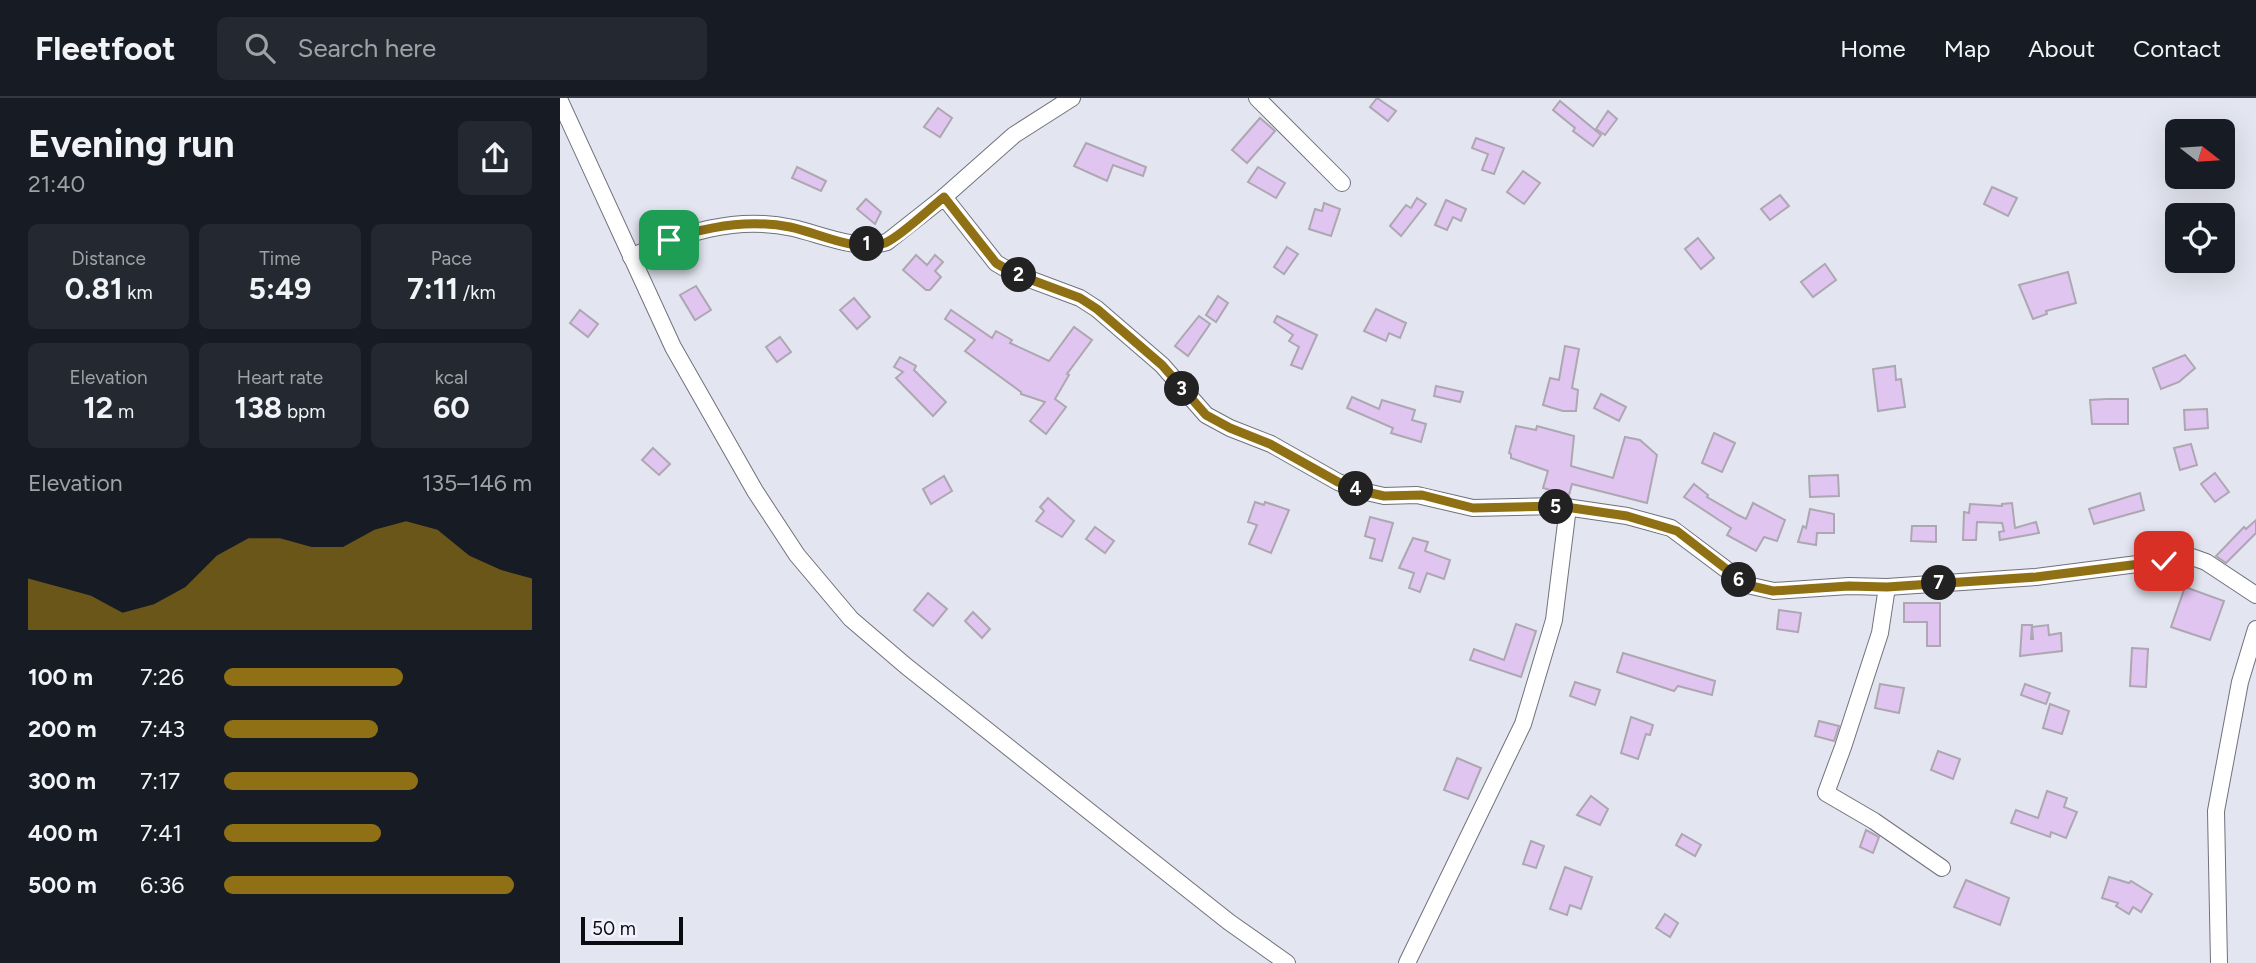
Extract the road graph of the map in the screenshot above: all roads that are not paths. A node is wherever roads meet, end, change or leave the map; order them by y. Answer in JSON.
{"nodes":[{"id":1,"x":1072,"y":98,"type":"edge"},
{"id":2,"x":1257,"y":98,"type":"edge"},
{"id":3,"x":560,"y":101,"type":"edge"},
{"id":4,"x":1342,"y":183,"type":"dead end"},
{"id":5,"x":944,"y":197,"type":"junction"},
{"id":6,"x":631,"y":257,"type":"junction"},
{"id":7,"x":1568,"y":507,"type":"junction"},
{"id":8,"x":1887,"y":587,"type":"junction"},
{"id":9,"x":2256,"y":596,"type":"edge"},
{"id":10,"x":2256,"y":629,"type":"edge"},
{"id":11,"x":1942,"y":868,"type":"dead end"},
{"id":12,"x":1287,"y":963,"type":"edge"},
{"id":13,"x":1407,"y":963,"type":"edge"},
{"id":14,"x":2219,"y":963,"type":"edge"}],
"edges":[{"from":1,"to":5,"type":"street"},
{"from":2,"to":4,"type":"street"},
{"from":3,"to":6,"type":"street"},
{"from":5,"to":6,"type":"street"},
{"from":5,"to":7,"type":"street"},
{"from":6,"to":12,"type":"street"},
{"from":7,"to":8,"type":"street"},
{"from":7,"to":13,"type":"street"},
{"from":8,"to":9,"type":"street"},
{"from":8,"to":11,"type":"street"},
{"from":10,"to":14,"type":"street"}]}
